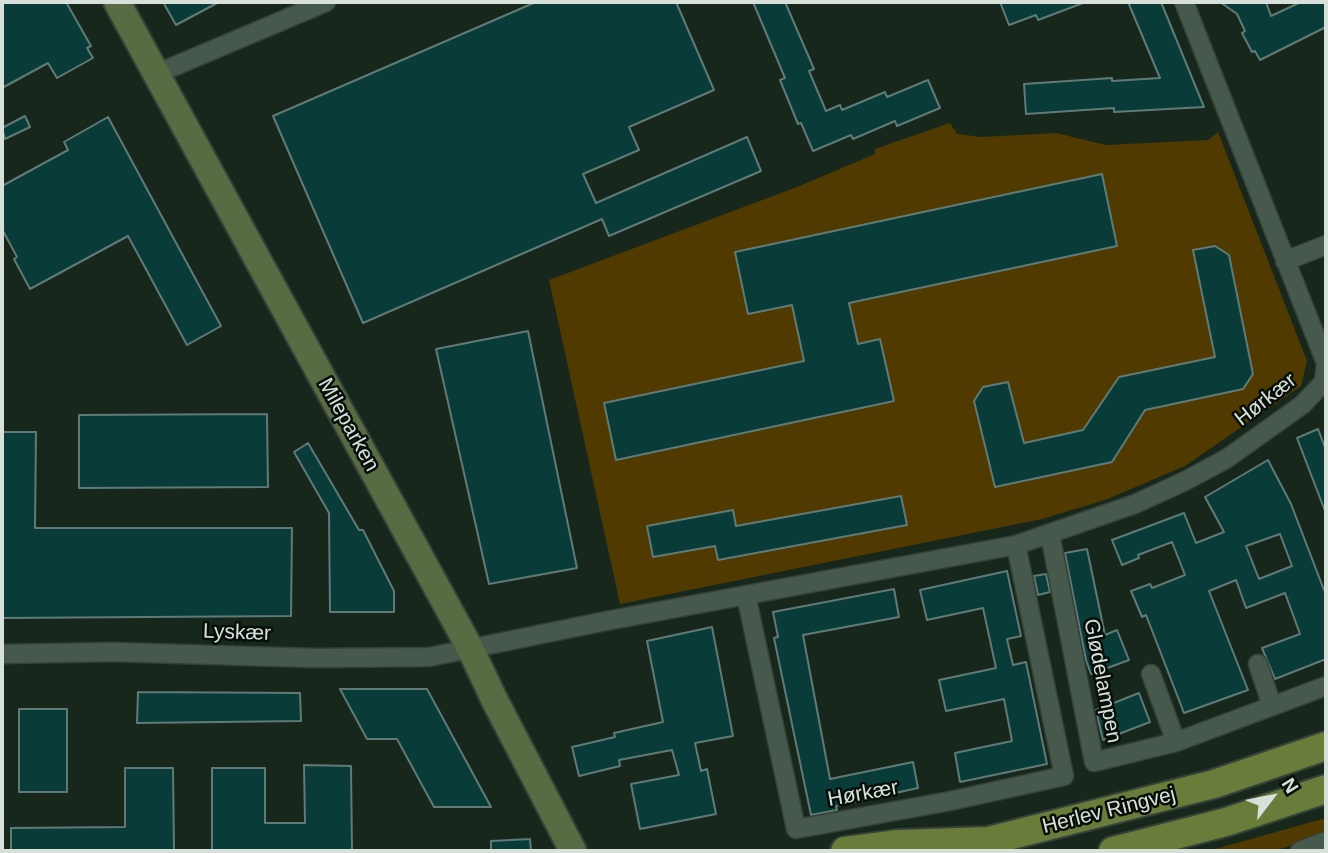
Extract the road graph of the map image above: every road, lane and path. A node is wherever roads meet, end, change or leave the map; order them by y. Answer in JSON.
{"nodes":[{"id":1,"x":117,"y":2,"type":"edge"},
{"id":2,"x":326,"y":2,"type":"edge"},
{"id":3,"x":1184,"y":2,"type":"edge"},
{"id":4,"x":156,"y":74,"type":"junction"},
{"id":5,"x":1326,"y":245,"type":"edge"},
{"id":6,"x":1284,"y":261,"type":"junction"},
{"id":7,"x":1050,"y":534,"type":"junction"},
{"id":8,"x":1016,"y":545,"type":"junction"},
{"id":9,"x":746,"y":595,"type":"junction"},
{"id":10,"x":471,"y":650,"type":"junction"},
{"id":11,"x":2,"y":654,"type":"edge"},
{"id":12,"x":1258,"y":664,"type":"dead end"},
{"id":13,"x":1151,"y":674,"type":"dead end"},
{"id":14,"x":1326,"y":686,"type":"edge"},
{"id":15,"x":1272,"y":706,"type":"junction"},
{"id":16,"x":1176,"y":742,"type":"junction"},
{"id":17,"x":1326,"y":746,"type":"edge"},
{"id":18,"x":1326,"y":789,"type":"edge"},
{"id":19,"x":1326,"y":841,"type":"edge"},
{"id":20,"x":573,"y":851,"type":"edge"},
{"id":21,"x":845,"y":851,"type":"edge"},
{"id":22,"x":1113,"y":851,"type":"edge"},
{"id":23,"x":1300,"y":851,"type":"edge"}],
"edges":[{"from":1,"to":4,"type":"street","name":"Mileparken"},
{"from":2,"to":4,"type":"street"},
{"from":3,"to":6,"type":"street","name":"Hørkær"},
{"from":4,"to":10,"type":"street","name":"Mileparken"},
{"from":5,"to":6,"type":"street"},
{"from":6,"to":7,"type":"street","name":"Hørkær"},
{"from":7,"to":8,"type":"street","name":"Hørkær"},
{"from":7,"to":16,"type":"street","name":"Glødelampen"},
{"from":8,"to":9,"type":"street","name":"Hørkær"},
{"from":8,"to":9,"type":"street","name":"Hørkær"},
{"from":9,"to":10,"type":"street","name":"Hørkær"},
{"from":10,"to":11,"type":"street","name":"Lyskær"},
{"from":10,"to":20,"type":"street","name":"Mileparken"},
{"from":12,"to":15,"type":"street"},
{"from":13,"to":16,"type":"street"},
{"from":14,"to":15,"type":"street","name":"Glødelampen"},
{"from":15,"to":16,"type":"street","name":"Glødelampen"},
{"from":17,"to":21,"type":"main road","name":"Herlev Ringvej"},
{"from":18,"to":22,"type":"main road","name":"Herlev Ringvej"},
{"from":19,"to":23,"type":"street"}]}
